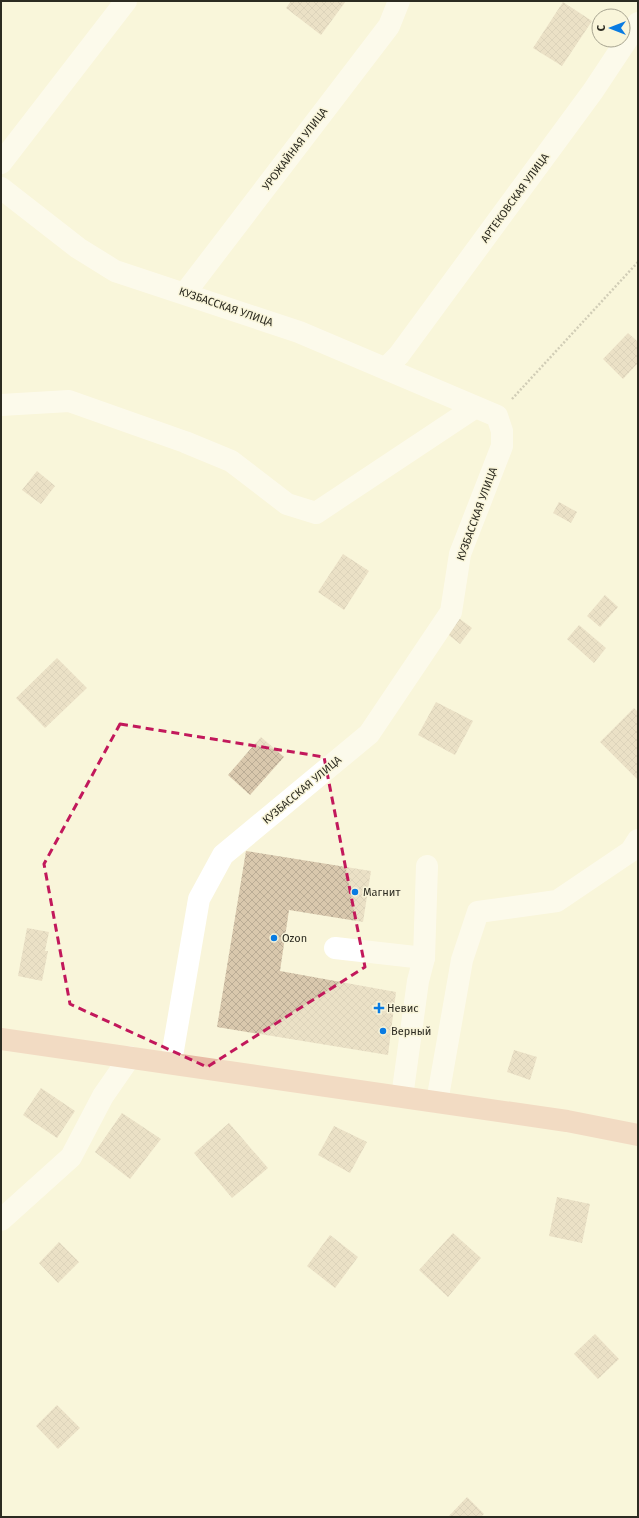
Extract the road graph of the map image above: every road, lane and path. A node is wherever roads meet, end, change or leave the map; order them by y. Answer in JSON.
{"nodes":[{"id":1,"x":126,"y":1,"type":"edge"},
{"id":2,"x":399,"y":1,"type":"edge"},
{"id":3,"x":638,"y":23,"type":"edge"},
{"id":4,"x":1,"y":163,"type":"edge"},
{"id":5,"x":1,"y":188,"type":"edge"},
{"id":6,"x":638,"y":262,"type":"edge"},
{"id":7,"x":184,"y":293,"type":"junction"},
{"id":8,"x":386,"y":368,"type":"junction"},
{"id":9,"x":1,"y":405,"type":"edge"},
{"id":10,"x":474,"y":408,"type":"junction"},
{"id":11,"x":497,"y":416,"type":"junction"},
{"id":12,"x":638,"y":840,"type":"edge"},
{"id":13,"x":427,"y":866,"type":"dead end"},
{"id":14,"x":335,"y":948,"type":"dead end"},
{"id":15,"x":424,"y":958,"type":"junction"},
{"id":16,"x":1,"y":1039,"type":"edge"},
{"id":17,"x":130,"y":1057,"type":"junction"},
{"id":18,"x":171,"y":1062,"type":"junction"},
{"id":19,"x":402,"y":1097,"type":"junction"},
{"id":20,"x":437,"y":1102,"type":"junction"},
{"id":21,"x":638,"y":1135,"type":"edge"},
{"id":22,"x":1,"y":1220,"type":"edge"}],
"edges":[{"from":1,"to":4,"type":"lane"},
{"from":2,"to":7,"type":"lane","name":"УРОЖАЙНАЯ УЛИЦА"},
{"from":3,"to":8,"type":"lane","name":"АРТЕКОВСКАЯ УЛИЦА"},
{"from":5,"to":7,"type":"lane","name":"КУЗБАССКАЯ УЛИЦА"},
{"from":6,"to":11,"type":"path"},
{"from":7,"to":8,"type":"lane","name":"КУЗБАССКАЯ УЛИЦА"},
{"from":8,"to":10,"type":"lane","name":"КУЗБАССКАЯ УЛИЦА"},
{"from":9,"to":10,"type":"lane"},
{"from":10,"to":11,"type":"lane","name":"КУЗБАССКАЯ УЛИЦА"},
{"from":11,"to":18,"type":"lane","name":"КУЗБАССКАЯ УЛИЦА"},
{"from":12,"to":20,"type":"lane"},
{"from":13,"to":15,"type":"lane"},
{"from":14,"to":15,"type":"lane"},
{"from":15,"to":19,"type":"lane"},
{"from":16,"to":17,"type":"main road"},
{"from":17,"to":18,"type":"main road"},
{"from":17,"to":22,"type":"lane"},
{"from":18,"to":19,"type":"main road"},
{"from":19,"to":20,"type":"main road"},
{"from":20,"to":21,"type":"main road"}]}
